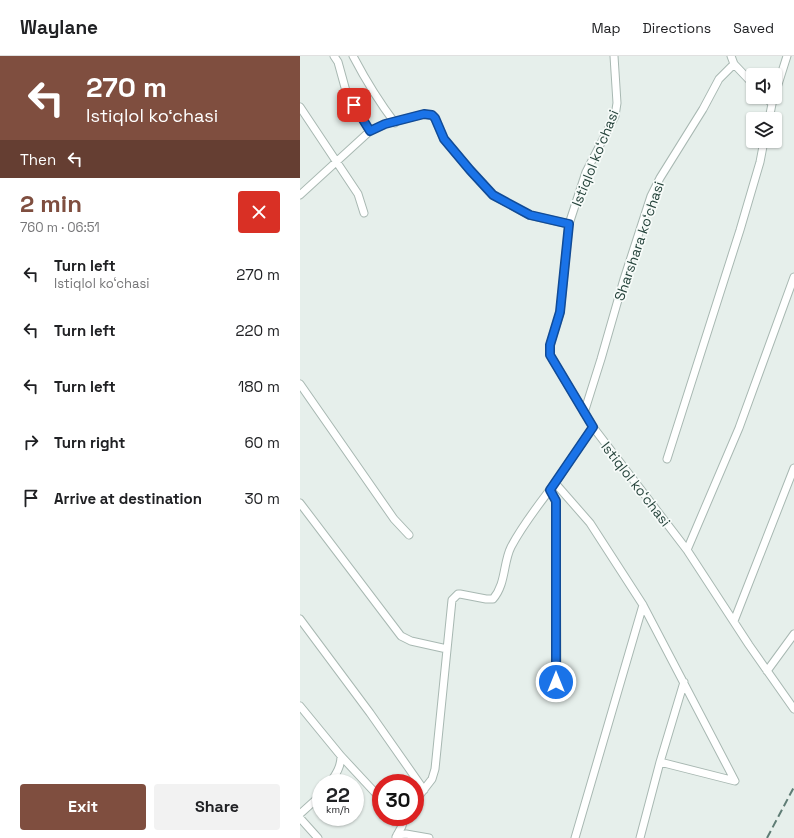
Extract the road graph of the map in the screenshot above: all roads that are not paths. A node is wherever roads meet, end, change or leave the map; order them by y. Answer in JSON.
{"nodes":[{"id":1,"x":334,"y":56,"type":"edge"},
{"id":2,"x":353,"y":56,"type":"edge"},
{"id":3,"x":614,"y":56,"type":"edge"},
{"id":4,"x":731,"y":56,"type":"edge"},
{"id":5,"x":788,"y":56,"type":"edge"},
{"id":6,"x":734,"y":64,"type":"junction"},
{"id":7,"x":782,"y":74,"type":"edge"},
{"id":8,"x":746,"y":77,"type":"edge"},
{"id":9,"x":300,"y":107,"type":"edge"},
{"id":10,"x":395,"y":123,"type":"junction"},
{"id":11,"x":370,"y":131,"type":"junction"},
{"id":12,"x":763,"y":148,"type":"edge"},
{"id":13,"x":336,"y":162,"type":"junction"},
{"id":14,"x":300,"y":195,"type":"edge"},
{"id":15,"x":364,"y":213,"type":"dead end"},
{"id":16,"x":569,"y":224,"type":"junction"},
{"id":17,"x":794,"y":277,"type":"edge"},
{"id":18,"x":300,"y":384,"type":"edge"},
{"id":19,"x":584,"y":413,"type":"junction"},
{"id":20,"x":593,"y":427,"type":"junction"},
{"id":21,"x":667,"y":459,"type":"dead end"},
{"id":22,"x":794,"y":468,"type":"edge"},
{"id":23,"x":555,"y":483,"type":"junction"},
{"id":24,"x":550,"y":490,"type":"junction"},
{"id":25,"x":300,"y":503,"type":"edge"},
{"id":26,"x":409,"y":535,"type":"dead end"},
{"id":27,"x":687,"y":550,"type":"junction"},
{"id":28,"x":643,"y":605,"type":"junction"},
{"id":29,"x":300,"y":619,"type":"edge"},
{"id":30,"x":734,"y":621,"type":"junction"},
{"id":31,"x":794,"y":634,"type":"edge"},
{"id":32,"x":447,"y":649,"type":"junction"},
{"id":33,"x":767,"y":671,"type":"junction"},
{"id":34,"x":556,"y":682,"type":"dead end"},
{"id":35,"x":684,"y":682,"type":"junction"},
{"id":36,"x":300,"y":706,"type":"edge"},
{"id":37,"x":794,"y":709,"type":"edge"},
{"id":38,"x":341,"y":756,"type":"junction"},
{"id":39,"x":660,"y":762,"type":"junction"},
{"id":40,"x":337,"y":774,"type":"edge"},
{"id":41,"x":413,"y":774,"type":"edge"},
{"id":42,"x":372,"y":789,"type":"edge"},
{"id":43,"x":424,"y":790,"type":"edge"},
{"id":44,"x":312,"y":803,"type":"edge"},
{"id":45,"x":300,"y":814,"type":"edge"},
{"id":46,"x":300,"y":818,"type":"edge"},
{"id":47,"x":402,"y":826,"type":"edge"},
{"id":48,"x":396,"y":836,"type":"edge"},
{"id":49,"x":406,"y":836,"type":"edge"},
{"id":50,"x":318,"y":838,"type":"edge"},
{"id":51,"x":429,"y":838,"type":"edge"},
{"id":52,"x":575,"y":838,"type":"edge"},
{"id":53,"x":640,"y":838,"type":"edge"}],
"edges":[{"from":1,"to":11,"type":"street"},
{"from":2,"to":10,"type":"street"},
{"from":3,"to":16,"type":"street","name":"Istiqlol koʻchasi"},
{"from":4,"to":6,"type":"street"},
{"from":5,"to":7,"type":"street"},
{"from":6,"to":8,"type":"street"},
{"from":6,"to":19,"type":"street","name":"Sharshara koʻchasi"},
{"from":9,"to":13,"type":"street"},
{"from":10,"to":11,"type":"street"},
{"from":10,"to":16,"type":"street"},
{"from":11,"to":13,"type":"street"},
{"from":12,"to":21,"type":"street"},
{"from":13,"to":14,"type":"street"},
{"from":13,"to":15,"type":"street"},
{"from":16,"to":19,"type":"street","name":"Istiqlol koʻchasi"},
{"from":17,"to":27,"type":"street"},
{"from":18,"to":26,"type":"street"},
{"from":19,"to":20,"type":"street","name":"Istiqlol koʻchasi"},
{"from":20,"to":23,"type":"street"},
{"from":20,"to":27,"type":"street","name":"Istiqlol koʻchasi"},
{"from":22,"to":30,"type":"street"},
{"from":23,"to":24,"type":"street"},
{"from":23,"to":28,"type":"street"},
{"from":24,"to":32,"type":"street"},
{"from":24,"to":34,"type":"street"},
{"from":25,"to":32,"type":"street"},
{"from":27,"to":30,"type":"street","name":"Istiqlol koʻchasi"},
{"from":28,"to":35,"type":"street"},
{"from":28,"to":52,"type":"street"},
{"from":29,"to":41,"type":"street"},
{"from":30,"to":33,"type":"street","name":"Istiqlol koʻchasi"},
{"from":31,"to":33,"type":"street"},
{"from":32,"to":43,"type":"street"},
{"from":33,"to":37,"type":"street","name":"Istiqlol koʻchasi"},
{"from":35,"to":39,"type":"street"},
{"from":35,"to":39,"type":"street"},
{"from":36,"to":38,"type":"street"},
{"from":38,"to":40,"type":"street"},
{"from":38,"to":42,"type":"street"},
{"from":39,"to":53,"type":"street"},
{"from":44,"to":45,"type":"street"},
{"from":46,"to":50,"type":"street"},
{"from":47,"to":48,"type":"street"},
{"from":48,"to":49,"type":"street"},
{"from":49,"to":51,"type":"street"}]}
